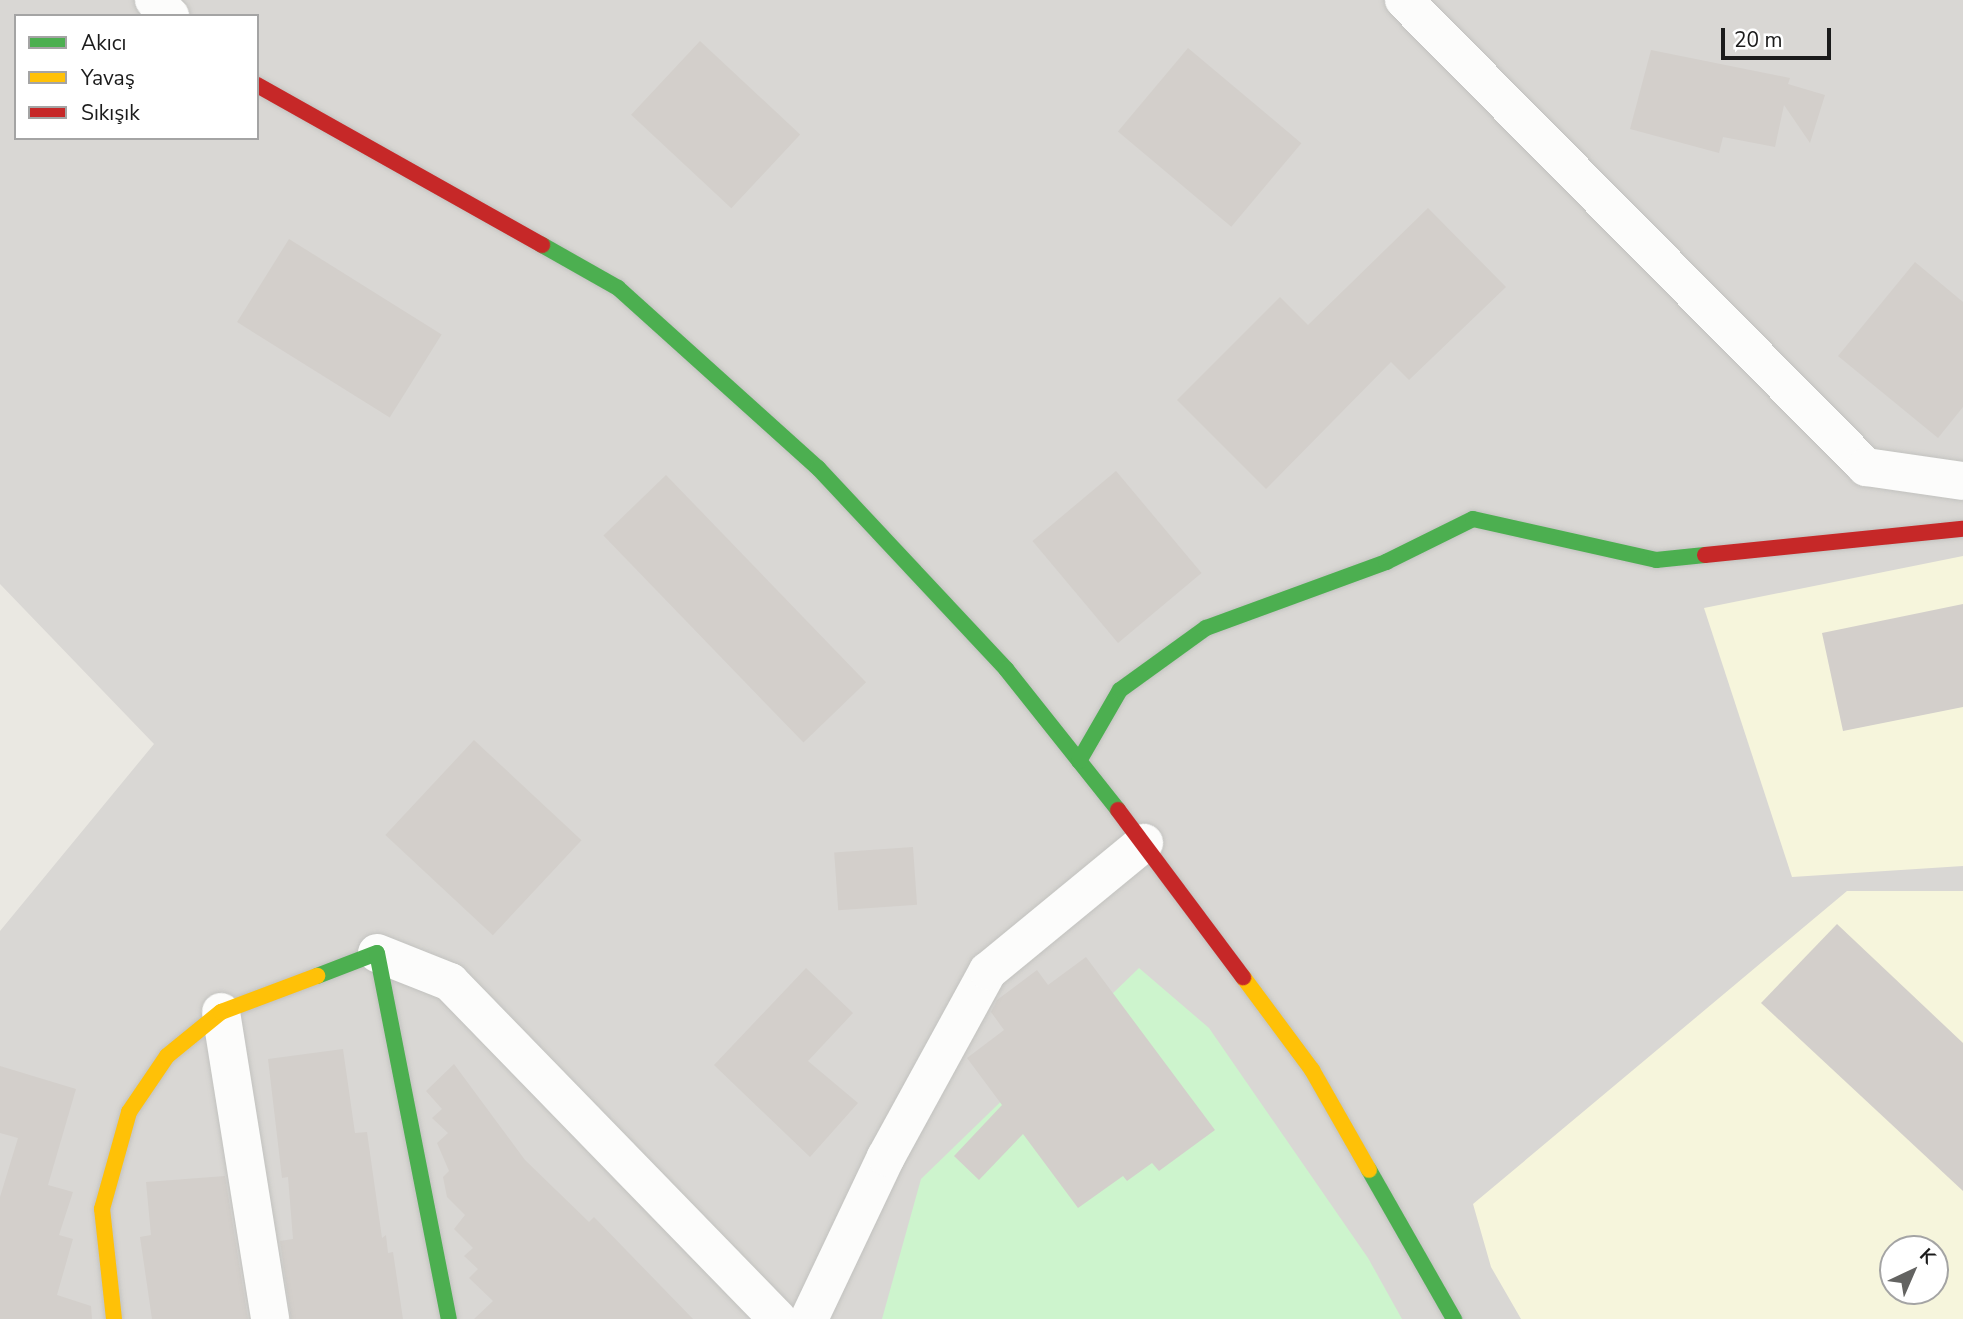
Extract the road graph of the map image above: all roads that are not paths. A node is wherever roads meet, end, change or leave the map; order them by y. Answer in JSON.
{"nodes":[{"id":1,"x":154,"y":0,"type":"edge"},
{"id":2,"x":1404,"y":0,"type":"edge"},
{"id":3,"x":168,"y":14,"type":"edge"},
{"id":4,"x":259,"y":86,"type":"edge"},
{"id":5,"x":1963,"y":481,"type":"edge"},
{"id":6,"x":1963,"y":529,"type":"edge"},
{"id":7,"x":1079,"y":761,"type":"junction"},
{"id":8,"x":1143,"y":843,"type":"junction"},
{"id":9,"x":377,"y":953,"type":"junction"},
{"id":10,"x":221,"y":1012,"type":"junction"},
{"id":11,"x":114,"y":1319,"type":"edge"},
{"id":12,"x":270,"y":1319,"type":"edge"},
{"id":13,"x":449,"y":1319,"type":"edge"},
{"id":14,"x":778,"y":1319,"type":"edge"},
{"id":15,"x":809,"y":1319,"type":"edge"},
{"id":16,"x":1454,"y":1319,"type":"edge"}],
"edges":[{"from":1,"to":3,"type":"street"},
{"from":2,"to":5,"type":"street"},
{"from":4,"to":7,"type":"street"},
{"from":6,"to":7,"type":"street"},
{"from":7,"to":8,"type":"street"},
{"from":8,"to":15,"type":"street"},
{"from":8,"to":16,"type":"street"},
{"from":9,"to":10,"type":"street"},
{"from":9,"to":13,"type":"street"},
{"from":9,"to":14,"type":"street"},
{"from":10,"to":11,"type":"street"},
{"from":10,"to":12,"type":"street"}]}
